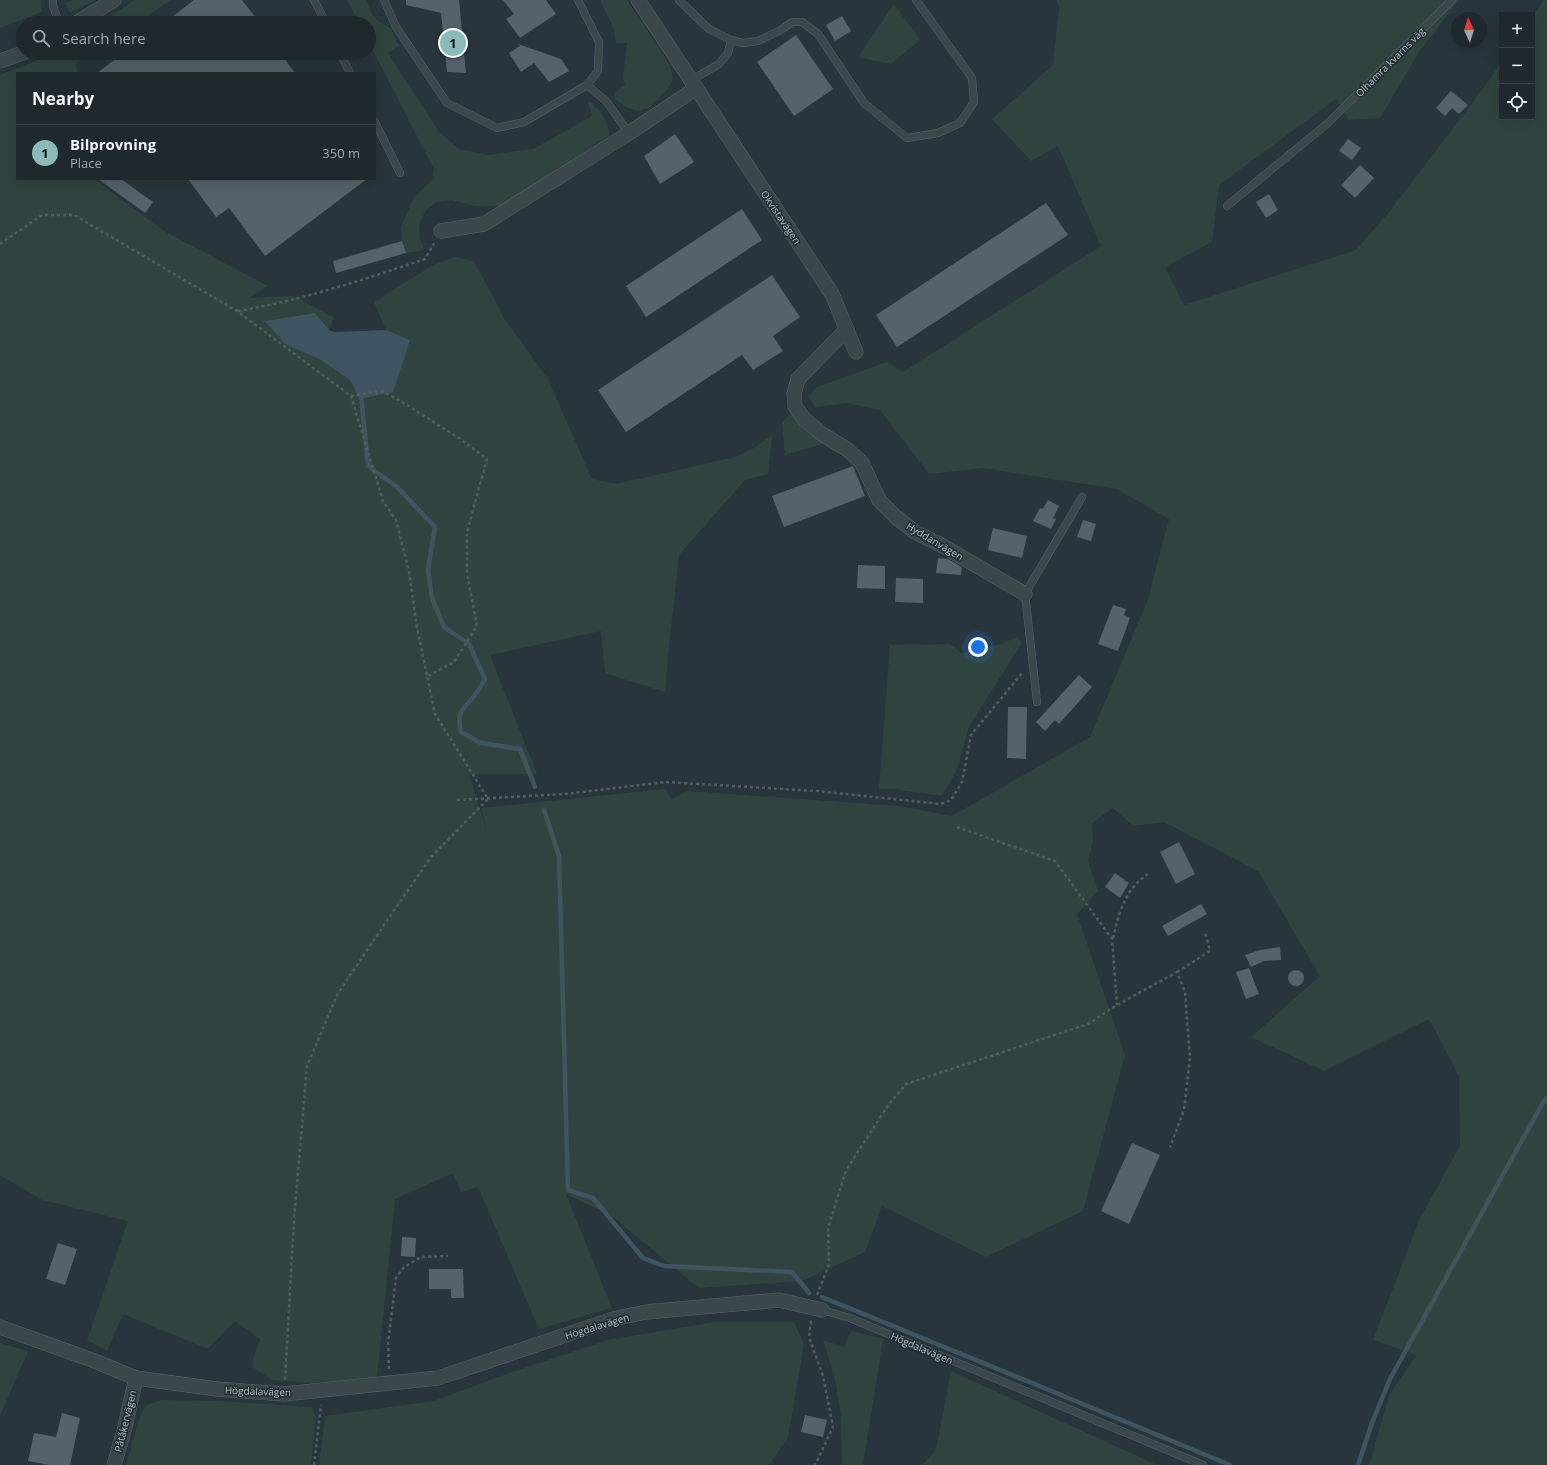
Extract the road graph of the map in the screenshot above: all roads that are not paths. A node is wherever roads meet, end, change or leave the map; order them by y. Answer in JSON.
{"nodes":[{"id":1,"x":53,"y":0,"type":"edge"},
{"id":2,"x":114,"y":0,"type":"edge"},
{"id":3,"x":314,"y":0,"type":"edge"},
{"id":4,"x":384,"y":0,"type":"edge"},
{"id":5,"x":578,"y":0,"type":"edge"},
{"id":6,"x":638,"y":0,"type":"edge"},
{"id":7,"x":679,"y":0,"type":"edge"},
{"id":8,"x":916,"y":0,"type":"edge"},
{"id":9,"x":1452,"y":0,"type":"edge"},
{"id":10,"x":57,"y":16,"type":"edge"},
{"id":11,"x":88,"y":16,"type":"edge"},
{"id":12,"x":322,"y":16,"type":"edge"},
{"id":13,"x":731,"y":40,"type":"junction"},
{"id":14,"x":16,"y":56,"type":"edge"},
{"id":15,"x":344,"y":60,"type":"edge"},
{"id":16,"x":0,"y":62,"type":"edge"},
{"id":17,"x":350,"y":72,"type":"edge"},
{"id":18,"x":588,"y":85,"type":"junction"},
{"id":19,"x":693,"y":85,"type":"junction"},
{"id":20,"x":376,"y":124,"type":"edge"},
{"id":21,"x":629,"y":133,"type":"junction"},
{"id":22,"x":400,"y":172,"type":"dead end"},
{"id":23,"x":1227,"y":206,"type":"dead end"},
{"id":24,"x":441,"y":231,"type":"road end"},
{"id":25,"x":847,"y":329,"type":"junction"},
{"id":26,"x":856,"y":352,"type":"dead end"},
{"id":27,"x":1082,"y":498,"type":"dead end"},
{"id":28,"x":1025,"y":594,"type":"junction"},
{"id":29,"x":1037,"y":702,"type":"dead end"},
{"id":30,"x":817,"y":1309,"type":"joint"},
{"id":31,"x":0,"y":1327,"type":"edge"},
{"id":32,"x":136,"y":1378,"type":"junction"},
{"id":33,"x":114,"y":1465,"type":"edge"},
{"id":34,"x":1203,"y":1465,"type":"edge"}],
"edges":[{"from":1,"to":10,"type":"lane"},
{"from":2,"to":11,"type":"street"},
{"from":3,"to":12,"type":"lane"},
{"from":4,"to":18,"type":"lane"},
{"from":5,"to":18,"type":"lane"},
{"from":6,"to":19,"type":"street","name":"Okvistavägen"},
{"from":7,"to":13,"type":"lane"},
{"from":8,"to":13,"type":"lane"},
{"from":9,"to":23,"type":"lane","name":"Olhamra kvarns väg"},
{"from":13,"to":19,"type":"lane"},
{"from":14,"to":16,"type":"street"},
{"from":15,"to":17,"type":"lane"},
{"from":18,"to":21,"type":"lane"},
{"from":19,"to":21,"type":"street"},
{"from":19,"to":25,"type":"street","name":"Okvistavägen"},
{"from":20,"to":22,"type":"lane"},
{"from":21,"to":24,"type":"street"},
{"from":25,"to":26,"type":"street","name":"Okvistavägen"},
{"from":25,"to":28,"type":"street","name":"Hyddanvägen"},
{"from":27,"to":28,"type":"lane"},
{"from":28,"to":29,"type":"lane"},
{"from":30,"to":32,"type":"street","name":"Högdalavägen"},
{"from":30,"to":34,"type":"lane","name":"Högdalavägen"},
{"from":31,"to":32,"type":"street","name":"Högdalavägen"},
{"from":32,"to":33,"type":"street","name":"Påtåkervägen"}]}
